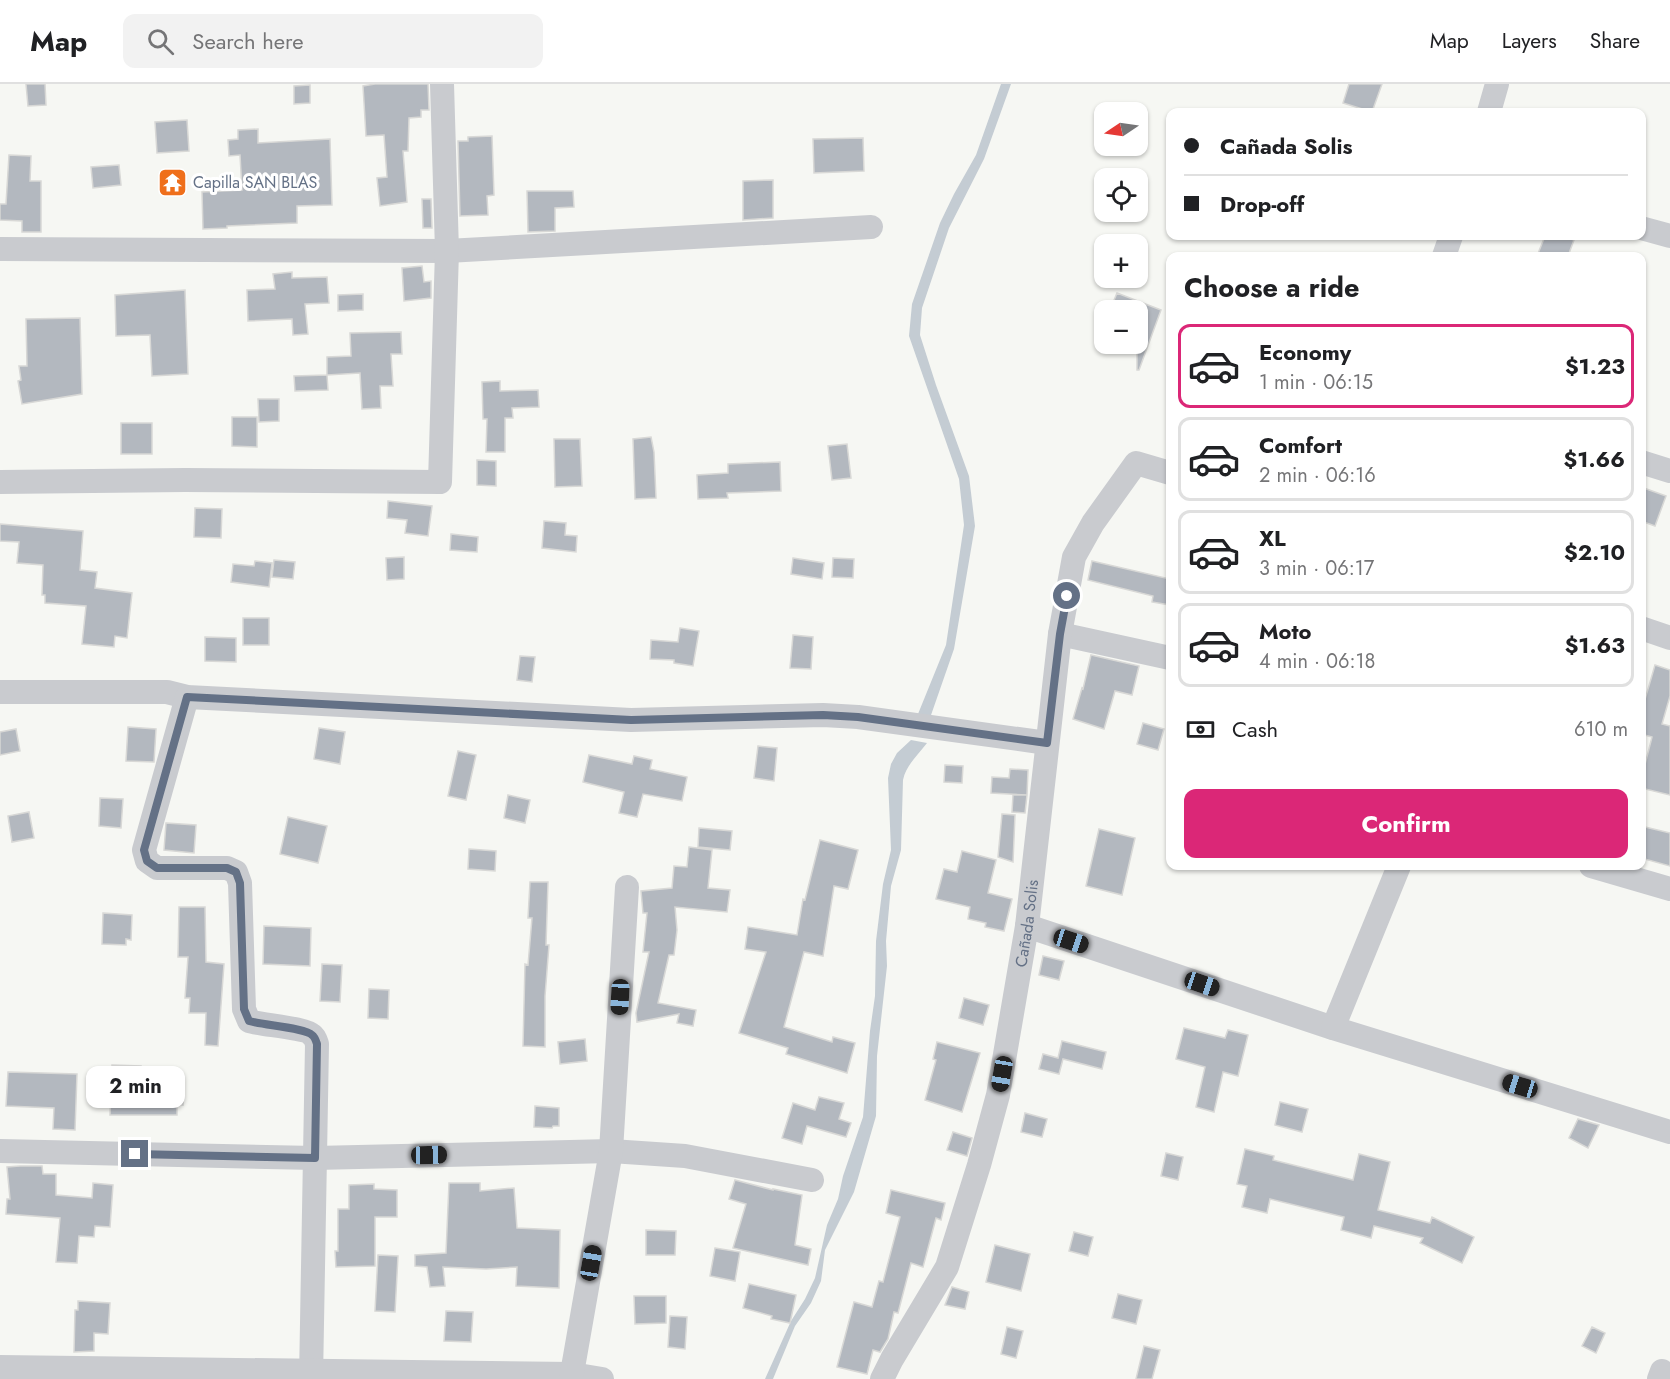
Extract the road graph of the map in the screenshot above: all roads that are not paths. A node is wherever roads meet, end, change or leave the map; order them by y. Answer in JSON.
{"nodes":[{"id":1,"x":442,"y":84,"type":"edge"},
{"id":2,"x":1497,"y":84,"type":"edge"},
{"id":3,"x":1490,"y":108,"type":"edge"},
{"id":4,"x":871,"y":227,"type":"dead end"},
{"id":5,"x":1646,"y":229,"type":"edge"},
{"id":6,"x":1670,"y":236,"type":"edge"},
{"id":7,"x":0,"y":249,"type":"edge"},
{"id":8,"x":447,"y":251,"type":"junction"},
{"id":9,"x":1646,"y":464,"type":"edge"},
{"id":10,"x":1670,"y":471,"type":"edge"},
{"id":11,"x":1166,"y":472,"type":"edge"},
{"id":12,"x":0,"y":482,"type":"edge"},
{"id":13,"x":1646,"y":630,"type":"edge"},
{"id":14,"x":1060,"y":634,"type":"junction"},
{"id":15,"x":1670,"y":638,"type":"edge"},
{"id":16,"x":1166,"y":657,"type":"edge"},
{"id":17,"x":0,"y":692,"type":"edge"},
{"id":18,"x":187,"y":697,"type":"junction"},
{"id":19,"x":1047,"y":743,"type":"junction"},
{"id":20,"x":1397,"y":870,"type":"edge"},
{"id":21,"x":1605,"y":870,"type":"edge"},
{"id":22,"x":627,"y":887,"type":"dead end"},
{"id":23,"x":1670,"y":889,"type":"edge"},
{"id":24,"x":1027,"y":926,"type":"junction"},
{"id":25,"x":1333,"y":1028,"type":"junction"},
{"id":26,"x":1670,"y":1132,"type":"edge"},
{"id":27,"x":0,"y":1151,"type":"edge"},
{"id":28,"x":611,"y":1151,"type":"junction"},
{"id":29,"x":315,"y":1158,"type":"junction"},
{"id":30,"x":812,"y":1180,"type":"dead end"},
{"id":31,"x":0,"y":1367,"type":"edge"},
{"id":32,"x":90,"y":1373,"type":"edge"},
{"id":33,"x":311,"y":1374,"type":"edge"},
{"id":34,"x":571,"y":1377,"type":"edge"},
{"id":35,"x":602,"y":1379,"type":"edge"},
{"id":36,"x":882,"y":1379,"type":"edge"}],
"edges":[{"from":1,"to":8,"type":"street"},
{"from":2,"to":3,"type":"street"},
{"from":4,"to":8,"type":"street"},
{"from":5,"to":6,"type":"street"},
{"from":7,"to":8,"type":"street"},
{"from":8,"to":12,"type":"street"},
{"from":9,"to":10,"type":"street"},
{"from":11,"to":14,"type":"street","name":"Cañada Solis"},
{"from":13,"to":15,"type":"street"},
{"from":14,"to":16,"type":"street"},
{"from":14,"to":19,"type":"street","name":"Cañada Solis"},
{"from":17,"to":18,"type":"street"},
{"from":18,"to":19,"type":"street"},
{"from":18,"to":29,"type":"street"},
{"from":19,"to":24,"type":"street","name":"Cañada Solis"},
{"from":20,"to":25,"type":"street"},
{"from":21,"to":23,"type":"street"},
{"from":22,"to":28,"type":"street"},
{"from":24,"to":25,"type":"street"},
{"from":24,"to":36,"type":"street","name":"Cañada Solis"},
{"from":25,"to":26,"type":"street"},
{"from":27,"to":29,"type":"street"},
{"from":28,"to":29,"type":"street"},
{"from":28,"to":30,"type":"street"},
{"from":28,"to":34,"type":"street"},
{"from":29,"to":33,"type":"street"},
{"from":31,"to":32,"type":"street"},
{"from":32,"to":33,"type":"street"},
{"from":33,"to":34,"type":"street"},
{"from":34,"to":35,"type":"street"}]}
